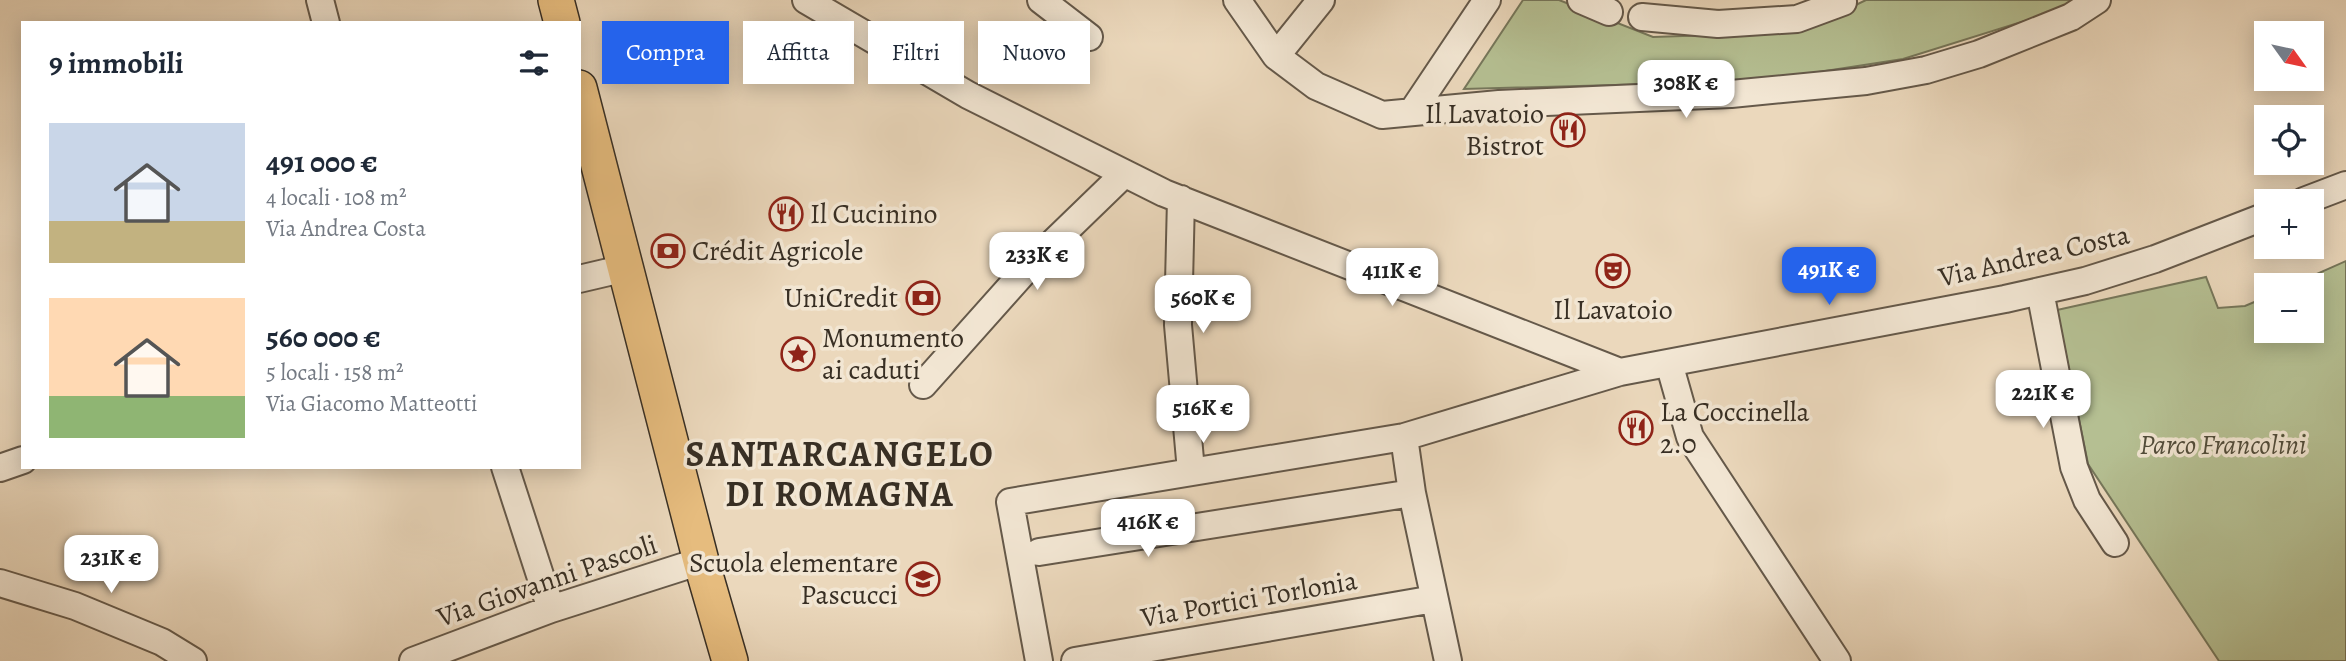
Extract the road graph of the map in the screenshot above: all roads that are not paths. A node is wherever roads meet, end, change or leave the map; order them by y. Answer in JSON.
{"nodes":[{"id":1,"x":320,"y":0,"type":"edge"},
{"id":2,"x":556,"y":0,"type":"edge"},
{"id":3,"x":806,"y":0,"type":"edge"},
{"id":4,"x":1041,"y":0,"type":"edge"},
{"id":5,"x":1237,"y":0,"type":"edge"},
{"id":6,"x":1321,"y":0,"type":"edge"},
{"id":7,"x":1487,"y":0,"type":"edge"},
{"id":8,"x":1581,"y":0,"type":"edge"},
{"id":9,"x":2097,"y":0,"type":"edge"},
{"id":10,"x":1843,"y":2,"type":"dead end"},
{"id":11,"x":1609,"y":12,"type":"dead end"},
{"id":12,"x":1642,"y":17,"type":"dead end"},
{"id":13,"x":325,"y":21,"type":"edge"},
{"id":14,"x":561,"y":21,"type":"edge"},
{"id":15,"x":1068,"y":21,"type":"edge"},
{"id":16,"x":1276,"y":56,"type":"junction"},
{"id":17,"x":581,"y":97,"type":"edge"},
{"id":18,"x":1412,"y":112,"type":"junction"},
{"id":19,"x":1124,"y":174,"type":"junction"},
{"id":20,"x":2346,"y":185,"type":"edge"},
{"id":21,"x":2324,"y":193,"type":"edge"},
{"id":22,"x":1181,"y":199,"type":"junction"},
{"id":23,"x":2254,"y":221,"type":"edge"},
{"id":24,"x":626,"y":268,"type":"junction"},
{"id":25,"x":581,"y":279,"type":"edge"},
{"id":26,"x":2040,"y":291,"type":"junction"},
{"id":27,"x":1669,"y":363,"type":"junction"},
{"id":28,"x":1620,"y":372,"type":"junction"},
{"id":29,"x":923,"y":385,"type":"dead end"},
{"id":30,"x":1404,"y":437,"type":"junction"},
{"id":31,"x":21,"y":461,"type":"edge"},
{"id":32,"x":0,"y":468,"type":"edge"},
{"id":33,"x":506,"y":469,"type":"edge"},
{"id":34,"x":1191,"y":471,"type":"junction"},
{"id":35,"x":1412,"y":493,"type":"junction"},
{"id":36,"x":2115,"y":543,"type":"dead end"},
{"id":37,"x":1039,"y":552,"type":"dead end"},
{"id":38,"x":702,"y":561,"type":"junction"},
{"id":39,"x":0,"y":583,"type":"edge"},
{"id":40,"x":1434,"y":599,"type":"junction"},
{"id":41,"x":551,"y":609,"type":"junction"},
{"id":42,"x":193,"y":661,"type":"edge"},
{"id":43,"x":413,"y":661,"type":"edge"},
{"id":44,"x":730,"y":661,"type":"edge"},
{"id":45,"x":1039,"y":661,"type":"edge"},
{"id":46,"x":1075,"y":661,"type":"edge"},
{"id":47,"x":1448,"y":661,"type":"edge"},
{"id":48,"x":1837,"y":661,"type":"edge"}],
"edges":[{"from":1,"to":13,"type":"street"},
{"from":2,"to":14,"type":"main road"},
{"from":3,"to":19,"type":"street"},
{"from":4,"to":15,"type":"street"},
{"from":5,"to":16,"type":"street"},
{"from":6,"to":16,"type":"street"},
{"from":7,"to":18,"type":"street"},
{"from":8,"to":11,"type":"street"},
{"from":9,"to":18,"type":"street"},
{"from":10,"to":12,"type":"street"},
{"from":16,"to":18,"type":"street"},
{"from":17,"to":24,"type":"main road"},
{"from":19,"to":22,"type":"street"},
{"from":19,"to":29,"type":"street"},
{"from":20,"to":21,"type":"street"},
{"from":22,"to":28,"type":"street"},
{"from":22,"to":34,"type":"street"},
{"from":23,"to":26,"type":"street","name":"Via Andrea Costa"},
{"from":24,"to":25,"type":"street"},
{"from":24,"to":38,"type":"main road"},
{"from":26,"to":27,"type":"street","name":"Via Andrea Costa"},
{"from":26,"to":36,"type":"street"},
{"from":27,"to":28,"type":"street","name":"Via Andrea Costa"},
{"from":27,"to":48,"type":"street"},
{"from":28,"to":30,"type":"street","name":"Via Andrea Costa"},
{"from":30,"to":34,"type":"street","name":"Via Andrea Costa"},
{"from":30,"to":35,"type":"street"},
{"from":31,"to":32,"type":"street"},
{"from":33,"to":41,"type":"street"},
{"from":34,"to":45,"type":"street","name":"Via Andrea Costa"},
{"from":35,"to":37,"type":"street"},
{"from":35,"to":40,"type":"street"},
{"from":38,"to":41,"type":"street","name":"Via Giovanni Pascoli"},
{"from":38,"to":44,"type":"main road"},
{"from":39,"to":42,"type":"street"},
{"from":40,"to":46,"type":"street","name":"Via Portici Torlonia"},
{"from":40,"to":47,"type":"street"},
{"from":41,"to":43,"type":"street","name":"Via Giovanni Pascoli"}]}
